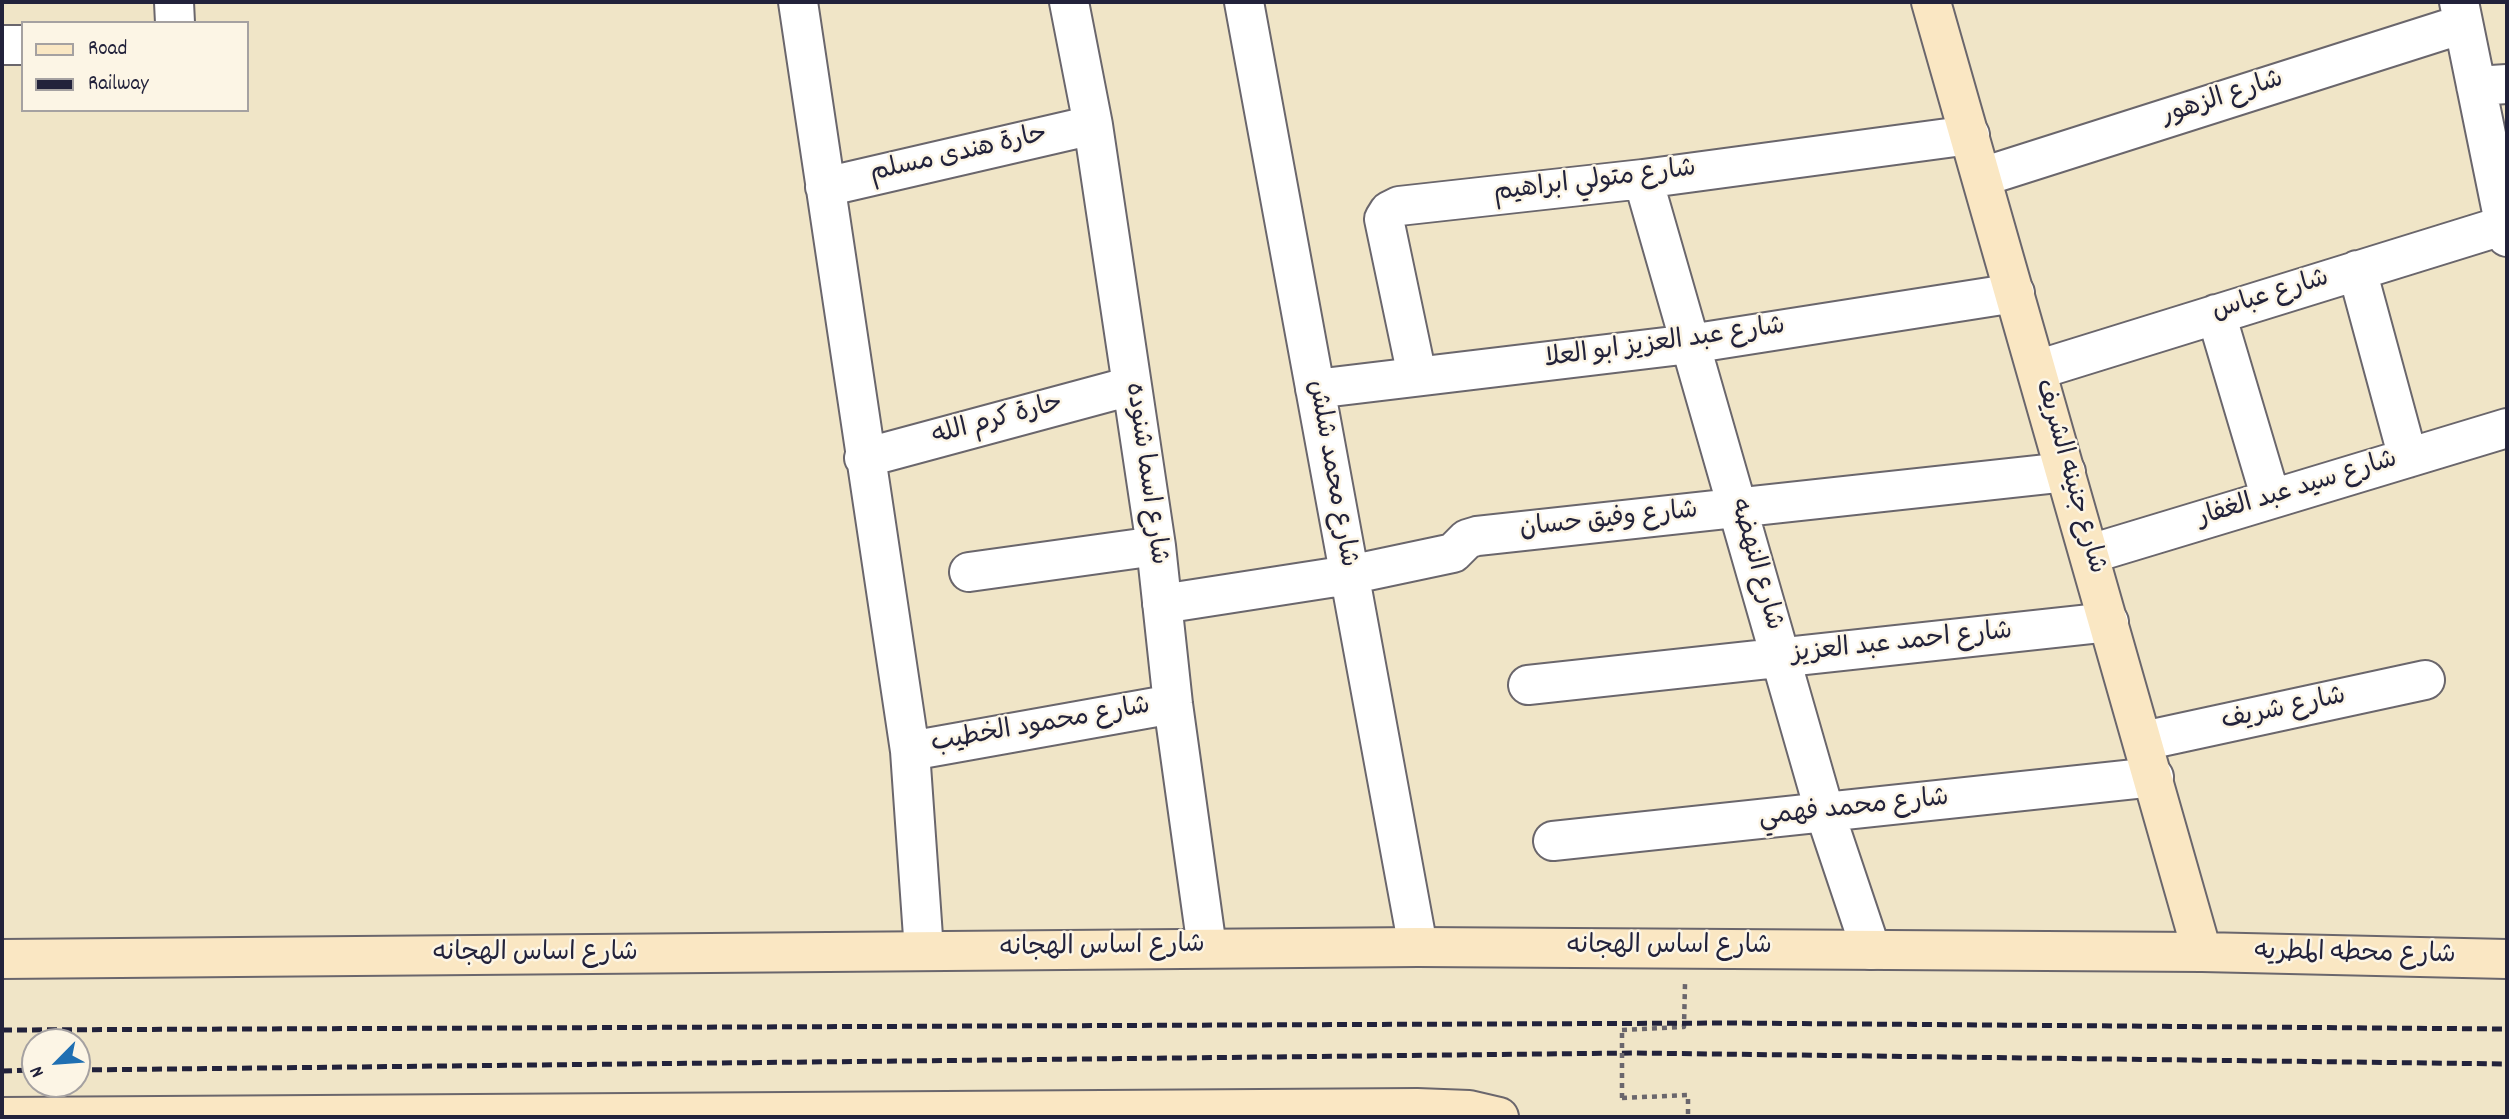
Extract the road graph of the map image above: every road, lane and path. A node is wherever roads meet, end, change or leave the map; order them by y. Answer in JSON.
{"nodes":[{"id":1,"x":174,"y":2,"type":"edge"},
{"id":2,"x":798,"y":2,"type":"edge"},
{"id":3,"x":1069,"y":2,"type":"edge"},
{"id":4,"x":1244,"y":2,"type":"edge"},
{"id":5,"x":1931,"y":2,"type":"edge"},
{"id":6,"x":2461,"y":13,"type":"edge"},
{"id":7,"x":175,"y":21,"type":"edge"},
{"id":8,"x":21,"y":44,"type":"edge"},
{"id":9,"x":2,"y":45,"type":"edge"},
{"id":10,"x":2491,"y":85,"type":"edge"},
{"id":11,"x":1093,"y":125,"type":"junction"},
{"id":12,"x":1970,"y":135,"type":"junction"},
{"id":13,"x":1982,"y":177,"type":"junction"},
{"id":14,"x":1643,"y":178,"type":"junction"},
{"id":15,"x":825,"y":187,"type":"junction"},
{"id":16,"x":2506,"y":231,"type":"edge"},
{"id":17,"x":2357,"y":270,"type":"junction"},
{"id":18,"x":2015,"y":293,"type":"junction"},
{"id":19,"x":2216,"y":314,"type":"junction"},
{"id":20,"x":1690,"y":344,"type":"junction"},
{"id":21,"x":2037,"y":370,"type":"junction"},
{"id":22,"x":1417,"y":376,"type":"junction"},
{"id":23,"x":1131,"y":386,"type":"junction"},
{"id":24,"x":1315,"y":389,"type":"junction"},
{"id":25,"x":2507,"y":428,"type":"edge"},
{"id":26,"x":864,"y":458,"type":"junction"},
{"id":27,"x":2408,"y":458,"type":"junction"},
{"id":28,"x":2066,"y":472,"type":"junction"},
{"id":29,"x":2271,"y":499,"type":"junction"},
{"id":30,"x":1737,"y":508,"type":"junction"},
{"id":31,"x":1156,"y":546,"type":"junction"},
{"id":32,"x":2090,"y":554,"type":"junction"},
{"id":33,"x":969,"y":572,"type":"dead end"},
{"id":34,"x":1349,"y":575,"type":"junction"},
{"id":35,"x":1162,"y":604,"type":"junction"},
{"id":36,"x":2109,"y":622,"type":"junction"},
{"id":37,"x":1781,"y":659,"type":"junction"},
{"id":38,"x":2425,"y":680,"type":"dead end"},
{"id":39,"x":1528,"y":685,"type":"dead end"},
{"id":40,"x":1173,"y":704,"type":"junction"},
{"id":41,"x":2143,"y":741,"type":"junction"},
{"id":42,"x":909,"y":751,"type":"junction"},
{"id":43,"x":2154,"y":777,"type":"junction"},
{"id":44,"x":1825,"y":813,"type":"junction"},
{"id":45,"x":1553,"y":841,"type":"dead end"},
{"id":46,"x":1418,"y":947,"type":"junction"},
{"id":47,"x":1207,"y":948,"type":"junction"},
{"id":48,"x":1871,"y":950,"type":"junction"},
{"id":49,"x":924,"y":951,"type":"junction"},
{"id":50,"x":2202,"y":952,"type":"junction"},
{"id":51,"x":2,"y":959,"type":"edge"},
{"id":52,"x":2507,"y":959,"type":"edge"},
{"id":53,"x":1684,"y":1027,"type":"dead end"},
{"id":54,"x":2,"y":1117,"type":"edge"},
{"id":55,"x":1499,"y":1117,"type":"edge"},
{"id":56,"x":1688,"y":1117,"type":"edge"}],
"edges":[{"from":1,"to":7,"type":"street"},
{"from":2,"to":15,"type":"street"},
{"from":3,"to":11,"type":"street","name":"شارع اسما شنوده"},
{"from":4,"to":24,"type":"street","name":"شارع محمد شلش"},
{"from":5,"to":12,"type":"street","name":"شارع جنينه الشريف"},
{"from":6,"to":10,"type":"street"},
{"from":6,"to":13,"type":"street","name":"شارع الزهور"},
{"from":8,"to":9,"type":"street"},
{"from":10,"to":16,"type":"street"},
{"from":11,"to":15,"type":"street","name":"حارة هندى مسلم"},
{"from":11,"to":23,"type":"street","name":"شارع اسما شنوده"},
{"from":12,"to":13,"type":"street","name":"شارع جنينه الشريف"},
{"from":12,"to":14,"type":"street","name":"شارع متولي ابراهيم"},
{"from":13,"to":18,"type":"street","name":"شارع جنينه الشريف"},
{"from":14,"to":20,"type":"street","name":"شارع النهضه"},
{"from":14,"to":22,"type":"street","name":"شارع متولي ابراهيم"},
{"from":15,"to":26,"type":"street"},
{"from":16,"to":17,"type":"street","name":"شارع عباس"},
{"from":17,"to":19,"type":"street","name":"شارع عباس"},
{"from":17,"to":27,"type":"street"},
{"from":18,"to":20,"type":"street","name":"شارع عبد العزيز ابو العلا"},
{"from":18,"to":21,"type":"street","name":"شارع جنينه الشريف"},
{"from":19,"to":21,"type":"street","name":"شارع عباس"},
{"from":19,"to":29,"type":"street"},
{"from":20,"to":22,"type":"street","name":"شارع عبد العزيز ابو العلا"},
{"from":20,"to":30,"type":"street","name":"شارع النهضه"},
{"from":21,"to":28,"type":"street","name":"شارع جنينه الشريف"},
{"from":22,"to":24,"type":"street","name":"شارع عبد العزيز ابو العلا"},
{"from":23,"to":26,"type":"street","name":"حارة كرم الله"},
{"from":23,"to":31,"type":"street","name":"شارع اسما شنوده"},
{"from":24,"to":34,"type":"street","name":"شارع محمد شلش"},
{"from":25,"to":27,"type":"street","name":"شارع سيد عبد الغفار"},
{"from":26,"to":42,"type":"street"},
{"from":27,"to":29,"type":"street","name":"شارع سيد عبد الغفار"},
{"from":28,"to":30,"type":"street","name":"شارع وفيق حسان"},
{"from":28,"to":32,"type":"street","name":"شارع جنينه الشريف"},
{"from":29,"to":32,"type":"street","name":"شارع سيد عبد الغفار"},
{"from":30,"to":34,"type":"street","name":"شارع وفيق حسان"},
{"from":30,"to":37,"type":"street","name":"شارع النهضه"},
{"from":31,"to":33,"type":"street"},
{"from":31,"to":35,"type":"street","name":"شارع اسما شنوده"},
{"from":32,"to":36,"type":"street","name":"شارع جنينه الشريف"},
{"from":34,"to":35,"type":"street","name":"شارع وفيق حسان"},
{"from":34,"to":46,"type":"street","name":"شارع محمد شلش"},
{"from":35,"to":40,"type":"street","name":"شارع اسما شنوده"},
{"from":36,"to":37,"type":"street","name":"شارع احمد عبد العزيز"},
{"from":36,"to":41,"type":"street","name":"شارع جنينه الشريف"},
{"from":37,"to":39,"type":"street","name":"شارع احمد عبد العزيز"},
{"from":37,"to":44,"type":"street","name":"شارع النهضه"},
{"from":38,"to":41,"type":"street","name":"شارع شريف"},
{"from":40,"to":42,"type":"street","name":"شارع محمود الخطيب"},
{"from":40,"to":47,"type":"street","name":"شارع اسما شنوده"},
{"from":41,"to":43,"type":"street","name":"شارع جنينه الشريف"},
{"from":42,"to":49,"type":"street"},
{"from":43,"to":44,"type":"street","name":"شارع محمد فهمي"},
{"from":43,"to":50,"type":"street","name":"شارع جنينه الشريف"},
{"from":44,"to":45,"type":"street","name":"شارع محمد فهمي"},
{"from":44,"to":48,"type":"street","name":"شارع النهضه"},
{"from":46,"to":47,"type":"street","name":"شارع اساس الهجانه"},
{"from":46,"to":48,"type":"street","name":"شارع اساس الهجانه"},
{"from":47,"to":49,"type":"street","name":"شارع اساس الهجانه"},
{"from":48,"to":50,"type":"street","name":"شارع اساس الهجانه"},
{"from":49,"to":51,"type":"street","name":"شارع اساس الهجانه"},
{"from":50,"to":52,"type":"street","name":"شارع محطه المطريه"},
{"from":53,"to":56,"type":"path","bridge":true},
{"from":54,"to":55,"type":"street"}]}
